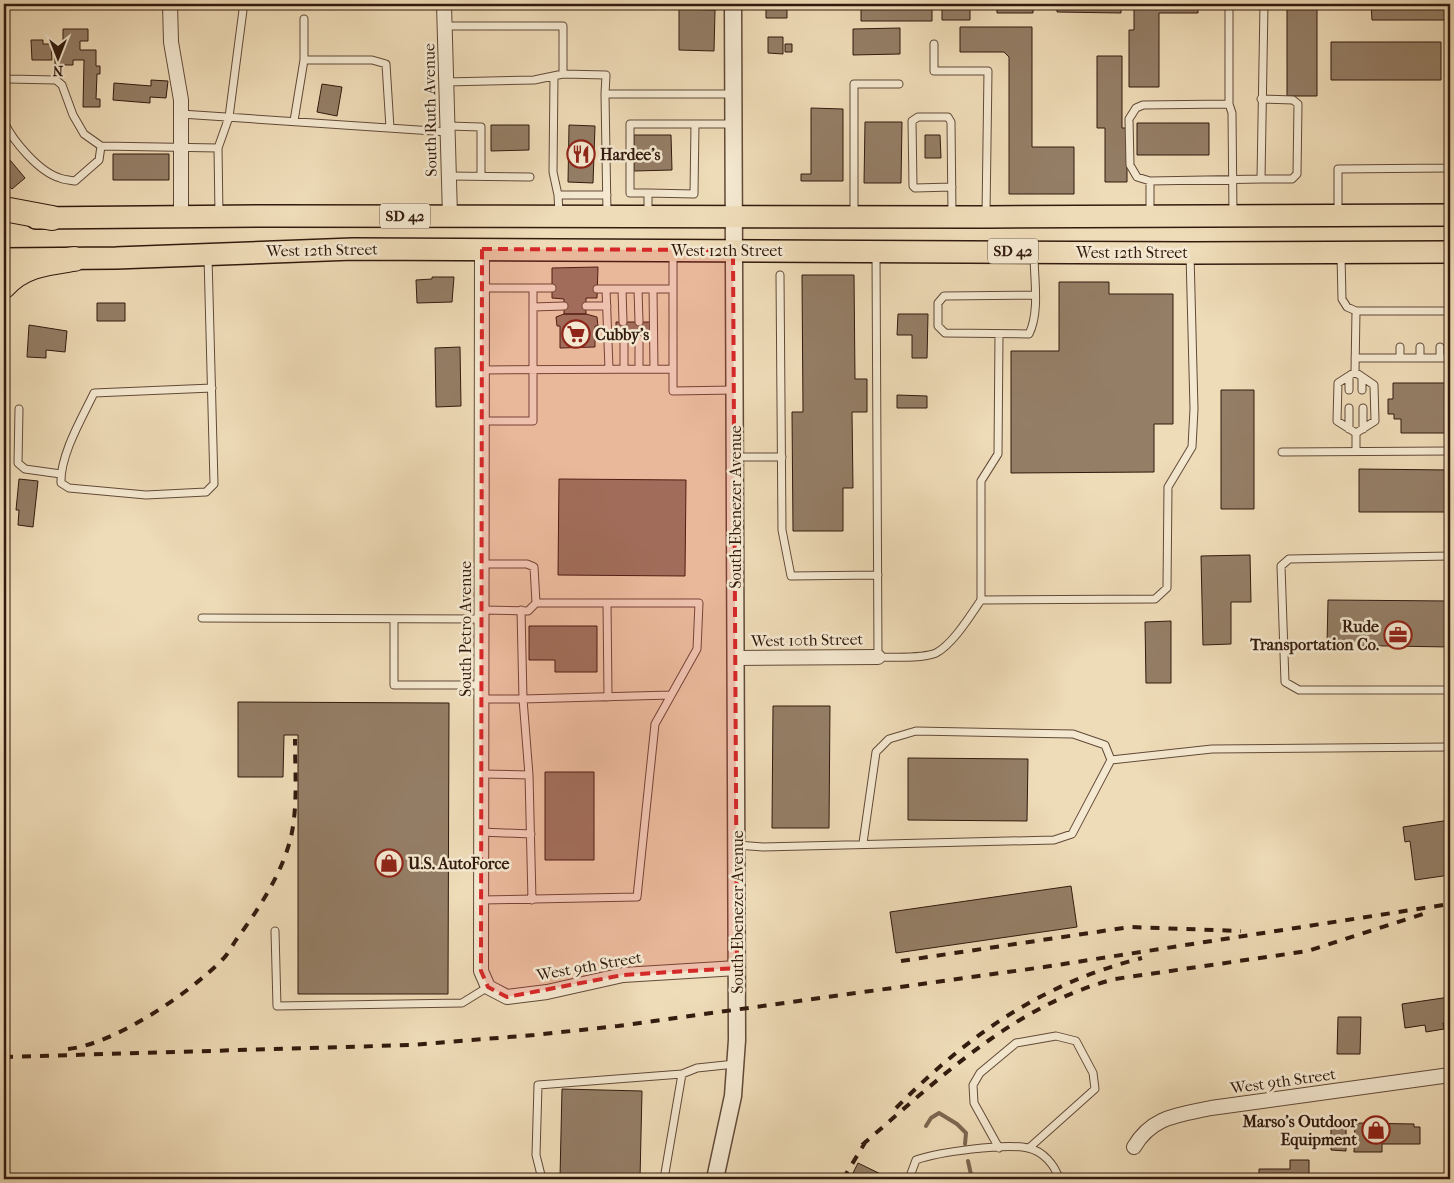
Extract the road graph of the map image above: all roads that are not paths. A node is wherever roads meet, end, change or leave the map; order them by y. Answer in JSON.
{"nodes":[{"id":1,"x":170,"y":4,"type":"edge"},
{"id":2,"x":444,"y":4,"type":"edge"},
{"id":3,"x":733,"y":4,"type":"edge"},
{"id":4,"x":1229,"y":4,"type":"edge"},
{"id":5,"x":1264,"y":4,"type":"edge"},
{"id":6,"x":243,"y":10,"type":"dead end"},
{"id":7,"x":304,"y":19,"type":"dead end"},
{"id":8,"x":445,"y":26,"type":"junction"},
{"id":9,"x":934,"y":44,"type":"dead end"},
{"id":10,"x":304,"y":60,"type":"junction"},
{"id":11,"x":563,"y":74,"type":"junction"},
{"id":12,"x":554,"y":76,"type":"junction"},
{"id":13,"x":4,"y":78,"type":"edge"},
{"id":14,"x":446,"y":82,"type":"junction"},
{"id":15,"x":899,"y":84,"type":"dead end"},
{"id":16,"x":605,"y":94,"type":"junction"},
{"id":17,"x":732,"y":94,"type":"junction"},
{"id":18,"x":1261,"y":99,"type":"junction"},
{"id":19,"x":1229,"y":104,"type":"junction"},
{"id":20,"x":181,"y":114,"type":"junction"},
{"id":21,"x":229,"y":117,"type":"junction"},
{"id":22,"x":294,"y":121,"type":"junction"},
{"id":23,"x":4,"y":122,"type":"edge"},
{"id":24,"x":695,"y":124,"type":"junction"},
{"id":25,"x":732,"y":124,"type":"junction"},
{"id":26,"x":390,"y":128,"type":"junction"},
{"id":27,"x":448,"y":129,"type":"junction"},
{"id":28,"x":101,"y":146,"type":"junction"},
{"id":29,"x":181,"y":147,"type":"junction"},
{"id":30,"x":218,"y":148,"type":"junction"},
{"id":31,"x":1450,"y":165,"type":"edge"},
{"id":32,"x":449,"y":176,"type":"junction"},
{"id":33,"x":481,"y":176,"type":"junction"},
{"id":34,"x":530,"y":177,"type":"dead end"},
{"id":35,"x":1261,"y":179,"type":"junction"},
{"id":36,"x":1233,"y":180,"type":"junction"},
{"id":37,"x":1150,"y":181,"type":"junction"},
{"id":38,"x":952,"y":187,"type":"junction"},
{"id":39,"x":648,"y":193,"type":"junction"},
{"id":40,"x":558,"y":195,"type":"junction"},
{"id":41,"x":607,"y":195,"type":"junction"},
{"id":42,"x":1450,"y":203,"type":"edge"},
{"id":43,"x":4,"y":209,"type":"edge"},
{"id":44,"x":1338,"y":214,"type":"junction"},
{"id":45,"x":1396,"y":214,"type":"junction"},
{"id":46,"x":1233,"y":215,"type":"junction"},
{"id":47,"x":1450,"y":215,"type":"edge"},
{"id":48,"x":219,"y":216,"type":"junction"},
{"id":49,"x":450,"y":216,"type":"junction"},
{"id":50,"x":559,"y":216,"type":"junction"},
{"id":51,"x":608,"y":216,"type":"junction"},
{"id":52,"x":648,"y":216,"type":"junction"},
{"id":53,"x":733,"y":216,"type":"junction"},
{"id":54,"x":1150,"y":216,"type":"junction"},
{"id":55,"x":180,"y":217,"type":"junction"},
{"id":56,"x":854,"y":217,"type":"junction"},
{"id":57,"x":952,"y":217,"type":"junction"},
{"id":58,"x":986,"y":217,"type":"junction"},
{"id":59,"x":4,"y":218,"type":"edge"},
{"id":60,"x":52,"y":218,"type":"junction"},
{"id":61,"x":482,"y":249,"type":"junction"},
{"id":62,"x":673,"y":250,"type":"junction"},
{"id":63,"x":733,"y":250,"type":"junction"},
{"id":64,"x":876,"y":251,"type":"junction"},
{"id":65,"x":1034,"y":251,"type":"junction"},
{"id":66,"x":1450,"y":252,"type":"edge"},
{"id":67,"x":1190,"y":253,"type":"junction"},
{"id":68,"x":1341,"y":253,"type":"junction"},
{"id":69,"x":208,"y":254,"type":"junction"},
{"id":70,"x":4,"y":259,"type":"edge"},
{"id":71,"x":74,"y":259,"type":"junction"},
{"id":72,"x":1450,"y":261,"type":"edge"},
{"id":73,"x":780,"y":275,"type":"dead end"},
{"id":74,"x":4,"y":286,"type":"edge"},
{"id":75,"x":482,"y":288,"type":"junction"},
{"id":76,"x":533,"y":288,"type":"junction"},
{"id":77,"x":552,"y":288,"type":"dead end"},
{"id":78,"x":597,"y":289,"type":"dead end"},
{"id":79,"x":606,"y":289,"type":"junction"},
{"id":80,"x":622,"y":289,"type":"junction"},
{"id":81,"x":638,"y":289,"type":"junction"},
{"id":82,"x":652,"y":289,"type":"junction"},
{"id":83,"x":673,"y":289,"type":"junction"},
{"id":84,"x":1034,"y":295,"type":"junction"},
{"id":85,"x":533,"y":306,"type":"junction"},
{"id":86,"x":564,"y":306,"type":"dead end"},
{"id":87,"x":586,"y":306,"type":"dead end"},
{"id":88,"x":607,"y":306,"type":"junction"},
{"id":89,"x":1356,"y":311,"type":"junction"},
{"id":90,"x":1450,"y":312,"type":"edge"},
{"id":91,"x":623,"y":322,"type":"dead end"},
{"id":92,"x":639,"y":322,"type":"dead end"},
{"id":93,"x":999,"y":334,"type":"junction"},
{"id":94,"x":624,"y":339,"type":"dead end"},
{"id":95,"x":639,"y":339,"type":"dead end"},
{"id":96,"x":1400,"y":347,"type":"dead end"},
{"id":97,"x":1420,"y":347,"type":"dead end"},
{"id":98,"x":1440,"y":347,"type":"dead end"},
{"id":99,"x":1355,"y":358,"type":"junction"},
{"id":100,"x":1400,"y":358,"type":"junction"},
{"id":101,"x":1420,"y":358,"type":"junction"},
{"id":102,"x":1440,"y":358,"type":"junction"},
{"id":103,"x":1450,"y":358,"type":"edge"},
{"id":104,"x":609,"y":369,"type":"junction"},
{"id":105,"x":624,"y":369,"type":"junction"},
{"id":106,"x":639,"y":369,"type":"junction"},
{"id":107,"x":654,"y":369,"type":"junction"},
{"id":108,"x":673,"y":369,"type":"junction"},
{"id":109,"x":482,"y":370,"type":"junction"},
{"id":110,"x":533,"y":370,"type":"junction"},
{"id":111,"x":1352,"y":374,"type":"junction"},
{"id":112,"x":1362,"y":377,"type":"junction"},
{"id":113,"x":212,"y":388,"type":"junction"},
{"id":114,"x":734,"y":390,"type":"junction"},
{"id":115,"x":1349,"y":390,"type":"dead end"},
{"id":116,"x":1362,"y":390,"type":"dead end"},
{"id":117,"x":1349,"y":408,"type":"dead end"},
{"id":118,"x":1363,"y":408,"type":"dead end"},
{"id":119,"x":19,"y":409,"type":"dead end"},
{"id":120,"x":482,"y":421,"type":"junction"},
{"id":121,"x":1349,"y":429,"type":"junction"},
{"id":122,"x":1359,"y":431,"type":"junction"},
{"id":123,"x":1450,"y":451,"type":"edge"},
{"id":124,"x":1282,"y":452,"type":"dead end"},
{"id":125,"x":1356,"y":452,"type":"junction"},
{"id":126,"x":734,"y":457,"type":"junction"},
{"id":127,"x":782,"y":457,"type":"junction"},
{"id":128,"x":61,"y":474,"type":"junction"},
{"id":129,"x":1450,"y":556,"type":"edge"},
{"id":130,"x":482,"y":564,"type":"junction"},
{"id":131,"x":878,"y":575,"type":"junction"},
{"id":132,"x":981,"y":600,"type":"junction"},
{"id":133,"x":536,"y":603,"type":"junction"},
{"id":134,"x":607,"y":603,"type":"junction"},
{"id":135,"x":521,"y":610,"type":"junction"},
{"id":136,"x":482,"y":614,"type":"junction"},
{"id":137,"x":202,"y":618,"type":"dead end"},
{"id":138,"x":394,"y":619,"type":"junction"},
{"id":139,"x":878,"y":656,"type":"junction"},
{"id":140,"x":736,"y":658,"type":"junction"},
{"id":141,"x":1450,"y":690,"type":"edge"},
{"id":142,"x":482,"y":692,"type":"junction"},
{"id":143,"x":671,"y":695,"type":"junction"},
{"id":144,"x":608,"y":696,"type":"junction"},
{"id":145,"x":523,"y":699,"type":"junction"},
{"id":146,"x":1450,"y":747,"type":"edge"},
{"id":147,"x":1111,"y":760,"type":"junction"},
{"id":148,"x":481,"y":774,"type":"junction"},
{"id":149,"x":529,"y":775,"type":"junction"},
{"id":150,"x":481,"y":832,"type":"junction"},
{"id":151,"x":531,"y":834,"type":"junction"},
{"id":152,"x":864,"y":843,"type":"junction"},
{"id":153,"x":736,"y":845,"type":"junction"},
{"id":154,"x":482,"y":900,"type":"junction"},
{"id":155,"x":532,"y":900,"type":"junction"},
{"id":156,"x":275,"y":931,"type":"dead end"},
{"id":157,"x":737,"y":968,"type":"junction"},
{"id":158,"x":488,"y":986,"type":"junction"},
{"id":159,"x":736,"y":1064,"type":"junction"},
{"id":160,"x":682,"y":1074,"type":"junction"},
{"id":161,"x":1450,"y":1075,"type":"edge"},
{"id":162,"x":1134,"y":1147,"type":"dead end"},
{"id":163,"x":999,"y":1148,"type":"junction"},
{"id":164,"x":1029,"y":1148,"type":"junction"},
{"id":165,"x":542,"y":1179,"type":"edge"},
{"id":166,"x":664,"y":1179,"type":"edge"},
{"id":167,"x":715,"y":1179,"type":"edge"},
{"id":168,"x":909,"y":1179,"type":"edge"},
{"id":169,"x":1059,"y":1179,"type":"edge"}],
"edges":[{"from":1,"to":20,"type":"street"},
{"from":2,"to":8,"type":"street","name":"South Ruth Avenue"},
{"from":3,"to":17,"type":"street","name":"South Ebenezer Avenue"},
{"from":4,"to":19,"type":"lane"},
{"from":5,"to":18,"type":"lane"},
{"from":6,"to":21,"type":"lane"},
{"from":7,"to":10,"type":"lane"},
{"from":8,"to":11,"type":"lane"},
{"from":8,"to":14,"type":"street","name":"South Ruth Avenue"},
{"from":9,"to":58,"type":"lane"},
{"from":10,"to":22,"type":"lane"},
{"from":10,"to":26,"type":"lane"},
{"from":11,"to":12,"type":"lane"},
{"from":11,"to":16,"type":"lane"},
{"from":12,"to":14,"type":"lane"},
{"from":12,"to":40,"type":"lane"},
{"from":13,"to":28,"type":"lane"},
{"from":14,"to":27,"type":"street","name":"South Ruth Avenue"},
{"from":15,"to":56,"type":"lane"},
{"from":16,"to":17,"type":"lane"},
{"from":16,"to":41,"type":"lane"},
{"from":17,"to":25,"type":"street","name":"South Ebenezer Avenue"},
{"from":18,"to":35,"type":"lane"},
{"from":18,"to":35,"type":"lane"},
{"from":19,"to":36,"type":"lane"},
{"from":19,"to":37,"type":"lane"},
{"from":20,"to":21,"type":"lane"},
{"from":20,"to":29,"type":"street"},
{"from":21,"to":22,"type":"lane"},
{"from":21,"to":30,"type":"lane"},
{"from":22,"to":26,"type":"lane"},
{"from":23,"to":28,"type":"lane"},
{"from":24,"to":25,"type":"lane"},
{"from":24,"to":39,"type":"lane"},
{"from":24,"to":39,"type":"lane"},
{"from":25,"to":53,"type":"street","name":"South Ebenezer Avenue"},
{"from":26,"to":27,"type":"lane"},
{"from":27,"to":32,"type":"street","name":"South Ruth Avenue"},
{"from":27,"to":33,"type":"lane"},
{"from":28,"to":29,"type":"lane"},
{"from":29,"to":30,"type":"lane"},
{"from":29,"to":55,"type":"street"},
{"from":30,"to":48,"type":"lane"},
{"from":31,"to":44,"type":"lane"},
{"from":32,"to":33,"type":"lane"},
{"from":32,"to":49,"type":"street","name":"South Ruth Avenue"},
{"from":33,"to":34,"type":"lane"},
{"from":35,"to":36,"type":"lane"},
{"from":36,"to":37,"type":"lane"},
{"from":36,"to":46,"type":"lane"},
{"from":37,"to":54,"type":"lane"},
{"from":38,"to":38,"type":"lane"},
{"from":38,"to":57,"type":"lane"},
{"from":39,"to":52,"type":"lane"},
{"from":40,"to":41,"type":"lane"},
{"from":40,"to":50,"type":"lane"},
{"from":41,"to":51,"type":"lane"},
{"from":42,"to":45,"type":"main road"},
{"from":43,"to":60,"type":"highway"},
{"from":44,"to":45,"type":"main road","name":"West 12th Street","number":"SD 42"},
{"from":44,"to":46,"type":"main road","name":"West 12th Street","number":"SD 42"},
{"from":45,"to":47,"type":"main road","name":"West 12th Street","number":"SD 42"},
{"from":46,"to":54,"type":"main road","name":"West 12th Street","number":"SD 42"},
{"from":48,"to":49,"type":"main road","name":"West 12th Street","number":"SD 42"},
{"from":48,"to":55,"type":"main road","name":"West 12th Street","number":"SD 42"},
{"from":49,"to":50,"type":"main road","name":"West 12th Street","number":"SD 42"},
{"from":50,"to":51,"type":"main road","name":"West 12th Street","number":"SD 42"},
{"from":51,"to":52,"type":"main road","name":"West 12th Street","number":"SD 42"},
{"from":52,"to":53,"type":"main road","name":"West 12th Street","number":"SD 42"},
{"from":53,"to":56,"type":"main road","name":"West 12th Street","number":"SD 42"},
{"from":53,"to":63,"type":"street","name":"South Ebenezer Avenue"},
{"from":54,"to":58,"type":"main road","name":"West 12th Street","number":"SD 42"},
{"from":55,"to":60,"type":"main road","name":"West 12th Street","number":"SD 42"},
{"from":56,"to":57,"type":"main road","name":"West 12th Street","number":"SD 42"},
{"from":57,"to":58,"type":"main road","name":"West 12th Street","number":"SD 42"},
{"from":59,"to":60,"type":"main road","name":"West 12th Street","number":"SD 42"},
{"from":61,"to":62,"type":"main road","name":"West 12th Street","number":"SD 42"},
{"from":61,"to":69,"type":"main road","name":"West 12th Street","number":"SD 42"},
{"from":61,"to":75,"type":"street","name":"South Petro Avenue"},
{"from":62,"to":63,"type":"main road","name":"West 12th Street","number":"SD 42"},
{"from":62,"to":83,"type":"lane"},
{"from":63,"to":64,"type":"main road","name":"West 12th Street","number":"SD 42"},
{"from":63,"to":114,"type":"street","name":"South Ebenezer Avenue"},
{"from":64,"to":65,"type":"main road","name":"West 12th Street","number":"SD 42"},
{"from":64,"to":131,"type":"lane"},
{"from":65,"to":67,"type":"main road","name":"West 12th Street","number":"SD 42"},
{"from":65,"to":84,"type":"lane"},
{"from":66,"to":68,"type":"main road","name":"West 12th Street","number":"SD 42"},
{"from":67,"to":68,"type":"main road","name":"West 12th Street","number":"SD 42"},
{"from":67,"to":132,"type":"lane"},
{"from":68,"to":72,"type":"main road"},
{"from":68,"to":89,"type":"lane"},
{"from":69,"to":71,"type":"main road","name":"West 12th Street","number":"SD 42"},
{"from":69,"to":113,"type":"lane"},
{"from":70,"to":71,"type":"main road","name":"West 12th Street","number":"SD 42"},
{"from":71,"to":74,"type":"highway"},
{"from":73,"to":127,"type":"lane"},
{"from":75,"to":76,"type":"lane"},
{"from":75,"to":109,"type":"street","name":"South Petro Avenue"},
{"from":76,"to":77,"type":"lane"},
{"from":76,"to":85,"type":"lane"},
{"from":78,"to":79,"type":"lane"},
{"from":79,"to":80,"type":"lane"},
{"from":79,"to":88,"type":"lane"},
{"from":80,"to":81,"type":"lane"},
{"from":80,"to":91,"type":"lane"},
{"from":81,"to":82,"type":"lane"},
{"from":81,"to":92,"type":"lane"},
{"from":82,"to":83,"type":"lane"},
{"from":82,"to":107,"type":"lane"},
{"from":83,"to":108,"type":"lane"},
{"from":84,"to":93,"type":"lane"},
{"from":84,"to":93,"type":"lane"},
{"from":85,"to":86,"type":"lane"},
{"from":85,"to":110,"type":"lane"},
{"from":87,"to":88,"type":"lane"},
{"from":88,"to":104,"type":"lane"},
{"from":89,"to":90,"type":"lane"},
{"from":89,"to":99,"type":"lane"},
{"from":93,"to":132,"type":"lane"},
{"from":94,"to":105,"type":"lane"},
{"from":95,"to":106,"type":"lane"},
{"from":96,"to":100,"type":"lane"},
{"from":97,"to":101,"type":"lane"},
{"from":98,"to":102,"type":"lane"},
{"from":99,"to":100,"type":"lane"},
{"from":99,"to":111,"type":"lane"},
{"from":100,"to":101,"type":"lane"},
{"from":101,"to":102,"type":"lane"},
{"from":102,"to":103,"type":"lane"},
{"from":104,"to":105,"type":"lane"},
{"from":104,"to":110,"type":"lane"},
{"from":105,"to":106,"type":"lane"},
{"from":106,"to":107,"type":"lane"},
{"from":107,"to":108,"type":"lane"},
{"from":108,"to":114,"type":"lane"},
{"from":109,"to":110,"type":"lane"},
{"from":109,"to":120,"type":"street","name":"South Petro Avenue"},
{"from":110,"to":120,"type":"lane"},
{"from":111,"to":112,"type":"lane"},
{"from":111,"to":115,"type":"lane"},
{"from":111,"to":121,"type":"lane"},
{"from":112,"to":116,"type":"lane"},
{"from":112,"to":122,"type":"lane"},
{"from":113,"to":128,"type":"lane"},
{"from":113,"to":128,"type":"lane"},
{"from":114,"to":126,"type":"street","name":"South Ebenezer Avenue"},
{"from":117,"to":121,"type":"lane"},
{"from":118,"to":122,"type":"lane"},
{"from":119,"to":128,"type":"lane"},
{"from":120,"to":130,"type":"street","name":"South Petro Avenue"},
{"from":121,"to":122,"type":"lane"},
{"from":122,"to":125,"type":"lane"},
{"from":123,"to":125,"type":"lane"},
{"from":124,"to":125,"type":"lane"},
{"from":126,"to":127,"type":"lane"},
{"from":126,"to":140,"type":"street","name":"South Ebenezer Avenue"},
{"from":127,"to":131,"type":"lane"},
{"from":129,"to":141,"type":"lane"},
{"from":130,"to":133,"type":"lane"},
{"from":130,"to":136,"type":"street","name":"South Petro Avenue"},
{"from":131,"to":139,"type":"lane"},
{"from":132,"to":139,"type":"lane"},
{"from":133,"to":134,"type":"lane"},
{"from":133,"to":135,"type":"lane"},
{"from":134,"to":143,"type":"lane"},
{"from":134,"to":144,"type":"lane"},
{"from":135,"to":136,"type":"lane"},
{"from":135,"to":145,"type":"lane"},
{"from":136,"to":138,"type":"lane"},
{"from":136,"to":142,"type":"street","name":"South Petro Avenue"},
{"from":137,"to":138,"type":"lane"},
{"from":138,"to":142,"type":"lane"},
{"from":139,"to":140,"type":"street","name":"West 10th Street"},
{"from":140,"to":153,"type":"street","name":"South Ebenezer Avenue"},
{"from":142,"to":145,"type":"lane"},
{"from":142,"to":148,"type":"street","name":"South Petro Avenue"},
{"from":143,"to":144,"type":"lane"},
{"from":143,"to":155,"type":"lane"},
{"from":144,"to":145,"type":"lane"},
{"from":145,"to":149,"type":"lane"},
{"from":146,"to":147,"type":"lane"},
{"from":147,"to":152,"type":"lane"},
{"from":147,"to":152,"type":"lane"},
{"from":148,"to":149,"type":"lane"},
{"from":148,"to":150,"type":"street","name":"South Petro Avenue"},
{"from":149,"to":151,"type":"lane"},
{"from":150,"to":151,"type":"lane"},
{"from":150,"to":154,"type":"street","name":"South Petro Avenue"},
{"from":151,"to":155,"type":"lane"},
{"from":152,"to":153,"type":"lane"},
{"from":153,"to":157,"type":"street","name":"South Ebenezer Avenue"},
{"from":154,"to":155,"type":"lane"},
{"from":154,"to":158,"type":"street","name":"South Petro Avenue"},
{"from":156,"to":158,"type":"lane"},
{"from":157,"to":158,"type":"street","name":"West 9th Street"},
{"from":157,"to":159,"type":"street","name":"South Ebenezer Avenue"},
{"from":159,"to":160,"type":"lane"},
{"from":159,"to":167,"type":"street","name":"South Ebenezer Avenue"},
{"from":160,"to":165,"type":"lane"},
{"from":160,"to":166,"type":"lane"},
{"from":161,"to":162,"type":"street","name":"West 9th Street"},
{"from":163,"to":164,"type":"lane"},
{"from":163,"to":164,"type":"lane"},
{"from":163,"to":168,"type":"lane"},
{"from":164,"to":169,"type":"lane"}]}
